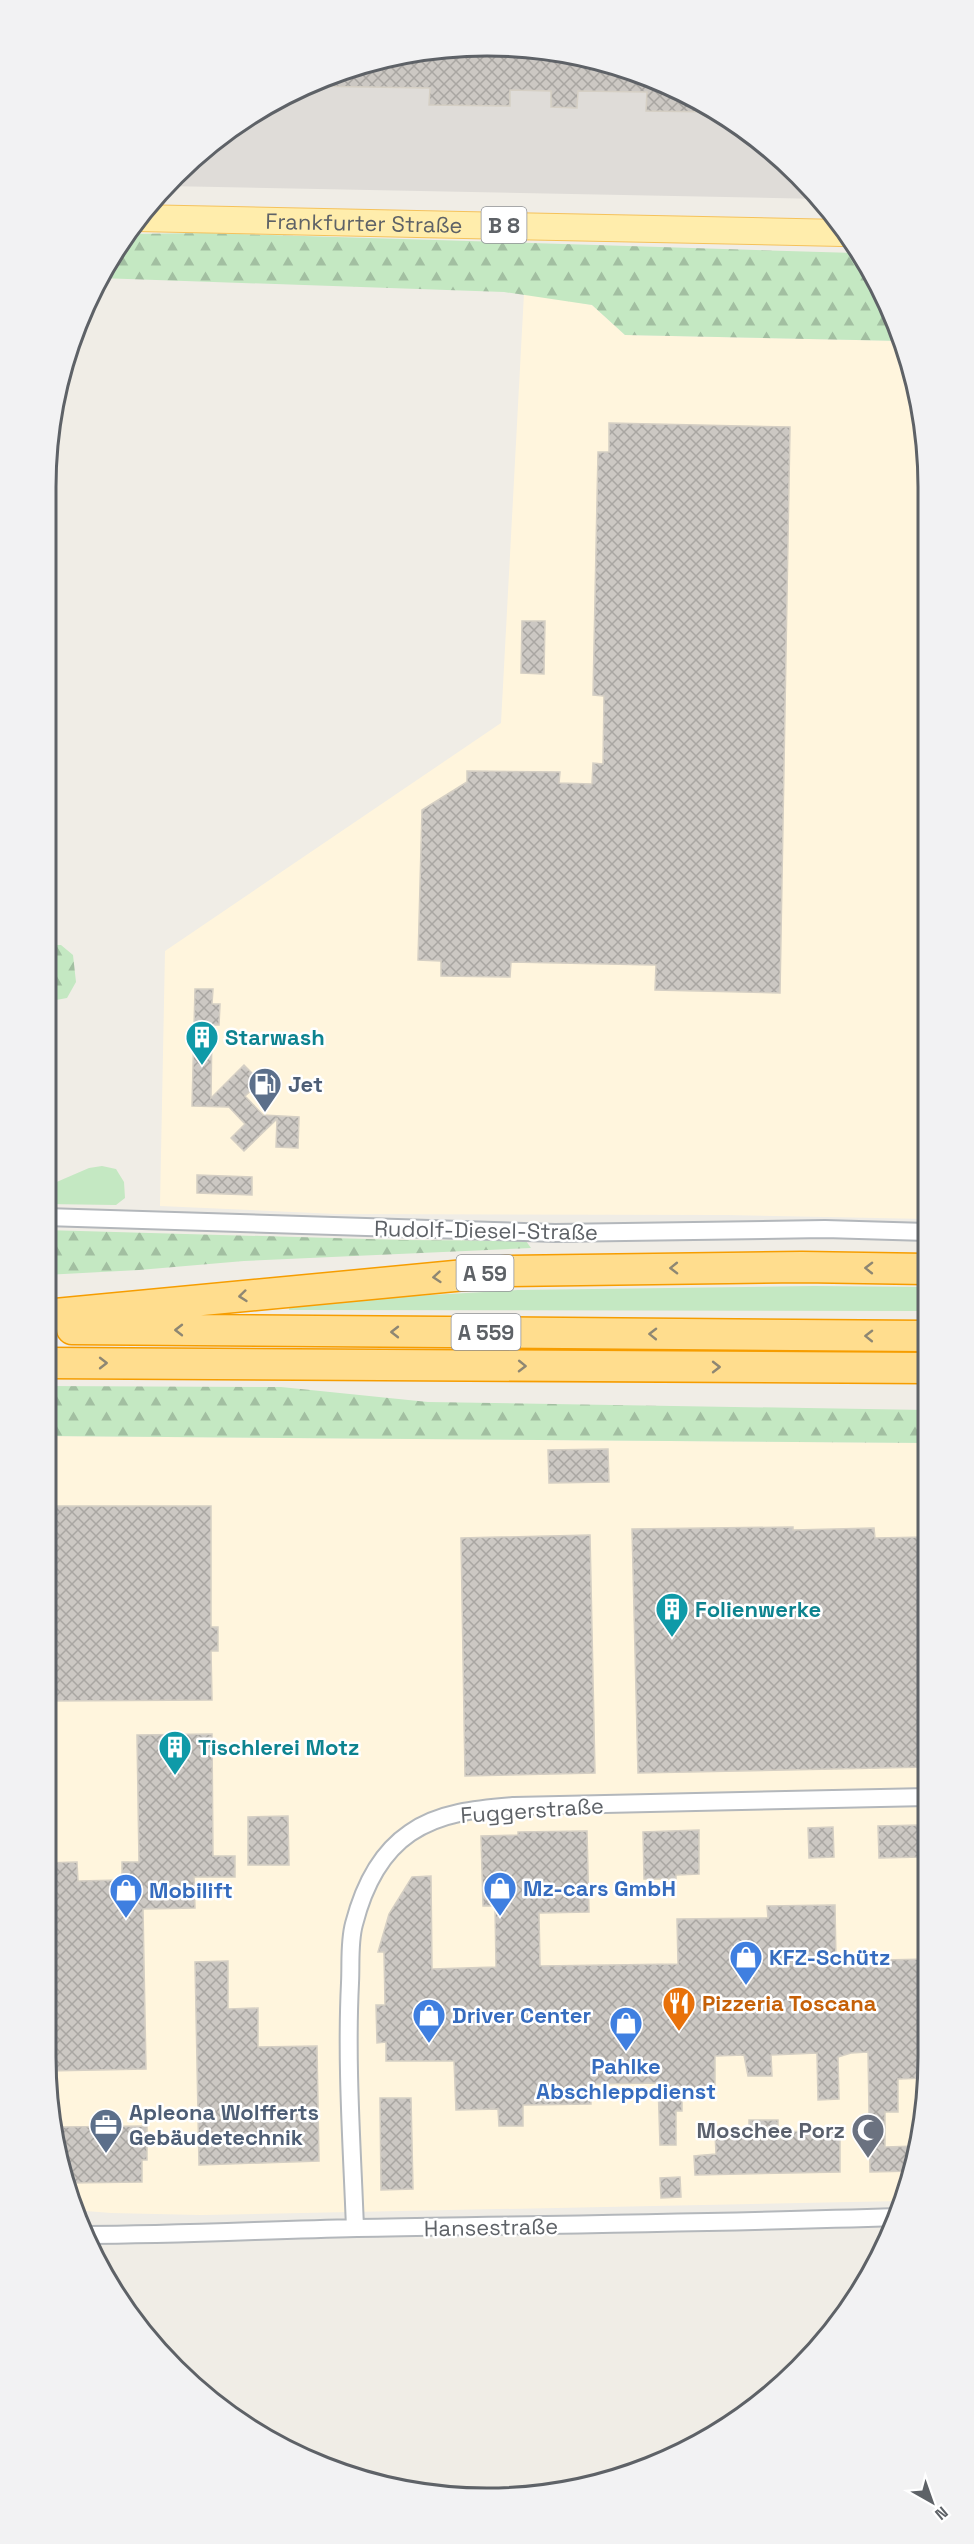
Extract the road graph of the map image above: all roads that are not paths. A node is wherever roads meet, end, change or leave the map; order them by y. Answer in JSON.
{"nodes":[{"id":1,"x":150,"y":218,"type":"edge"},
{"id":2,"x":835,"y":232,"type":"edge"},
{"id":3,"x":56,"y":1217,"type":"edge"},
{"id":4,"x":918,"y":1232,"type":"edge"},
{"id":5,"x":918,"y":1269,"type":"edge"},
{"id":6,"x":56,"y":1314,"type":"edge"},
{"id":7,"x":56,"y":1329,"type":"edge"},
{"id":8,"x":918,"y":1336,"type":"edge"},
{"id":9,"x":56,"y":1363,"type":"edge"},
{"id":10,"x":918,"y":1368,"type":"edge"},
{"id":11,"x":918,"y":1797,"type":"edge"},
{"id":12,"x":888,"y":2217,"type":"edge"},
{"id":13,"x":355,"y":2228,"type":"junction"},
{"id":14,"x":94,"y":2235,"type":"edge"}],
"edges":[{"from":1,"to":2,"type":"main road","name":"Frankfurter Straße","number":"B 8"},
{"from":3,"to":4,"type":"street","name":"Rudolf-Diesel-Straße"},
{"from":5,"to":6,"type":"highway","number":"A 59","one_way":true},
{"from":8,"to":7,"type":"highway","number":"A 559","one_way":true},
{"from":9,"to":10,"type":"highway","one_way":true},
{"from":11,"to":13,"type":"street","name":"Fuggerstraße"},
{"from":12,"to":13,"type":"street","name":"Hansestraße"},
{"from":13,"to":14,"type":"street","name":"Hansestraße"}]}
